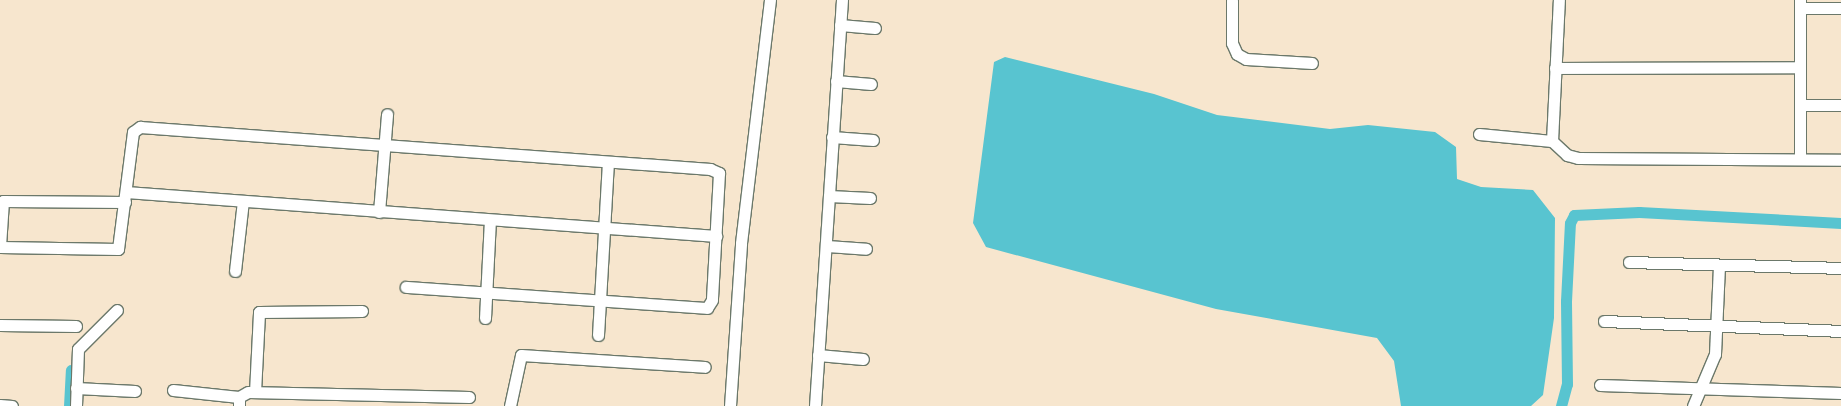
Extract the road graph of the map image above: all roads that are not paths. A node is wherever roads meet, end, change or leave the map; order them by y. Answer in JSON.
{"nodes":[{"id":1,"x":770,"y":0,"type":"edge"},
{"id":2,"x":842,"y":0,"type":"edge"},
{"id":3,"x":1232,"y":0,"type":"edge"},
{"id":4,"x":1559,"y":0,"type":"edge"},
{"id":5,"x":1800,"y":4,"type":"edge"},
{"id":6,"x":1841,"y":8,"type":"edge"},
{"id":7,"x":840,"y":25,"type":"junction"},
{"id":8,"x":875,"y":28,"type":"dead end"},
{"id":9,"x":1312,"y":63,"type":"dead end"},
{"id":10,"x":1800,"y":67,"type":"junction"},
{"id":11,"x":1555,"y":68,"type":"junction"},
{"id":12,"x":836,"y":81,"type":"junction"},
{"id":13,"x":870,"y":84,"type":"dead end"},
{"id":14,"x":1800,"y":105,"type":"junction"},
{"id":15,"x":1841,"y":105,"type":"edge"},
{"id":16,"x":387,"y":114,"type":"dead end"},
{"id":17,"x":1480,"y":134,"type":"dead end"},
{"id":18,"x":832,"y":137,"type":"junction"},
{"id":19,"x":873,"y":140,"type":"dead end"},
{"id":20,"x":1552,"y":141,"type":"junction"},
{"id":21,"x":384,"y":146,"type":"junction"},
{"id":22,"x":1800,"y":158,"type":"junction"},
{"id":23,"x":1841,"y":160,"type":"edge"},
{"id":24,"x":608,"y":162,"type":"junction"},
{"id":25,"x":829,"y":196,"type":"junction"},
{"id":26,"x":125,"y":197,"type":"junction"},
{"id":27,"x":870,"y":198,"type":"dead end"},
{"id":28,"x":243,"y":201,"type":"junction"},
{"id":29,"x":378,"y":212,"type":"junction"},
{"id":30,"x":490,"y":220,"type":"junction"},
{"id":31,"x":604,"y":228,"type":"junction"},
{"id":32,"x":716,"y":236,"type":"junction"},
{"id":33,"x":827,"y":246,"type":"junction"},
{"id":34,"x":0,"y":247,"type":"edge"},
{"id":35,"x":866,"y":249,"type":"dead end"},
{"id":36,"x":1629,"y":262,"type":"dead end"},
{"id":37,"x":1719,"y":265,"type":"junction"},
{"id":38,"x":1841,"y":268,"type":"edge"},
{"id":39,"x":235,"y":271,"type":"dead end"},
{"id":40,"x":406,"y":287,"type":"dead end"},
{"id":41,"x":486,"y":293,"type":"junction"},
{"id":42,"x":601,"y":301,"type":"junction"},
{"id":43,"x":117,"y":310,"type":"dead end"},
{"id":44,"x":362,"y":311,"type":"dead end"},
{"id":45,"x":485,"y":318,"type":"dead end"},
{"id":46,"x":1604,"y":321,"type":"dead end"},
{"id":47,"x":0,"y":325,"type":"edge"},
{"id":48,"x":1716,"y":325,"type":"junction"},
{"id":49,"x":76,"y":326,"type":"dead end"},
{"id":50,"x":1841,"y":331,"type":"edge"},
{"id":51,"x":598,"y":334,"type":"dead end"},
{"id":52,"x":818,"y":355,"type":"junction"},
{"id":53,"x":863,"y":358,"type":"dead end"},
{"id":54,"x":704,"y":367,"type":"dead end"},
{"id":55,"x":1600,"y":385,"type":"dead end"},
{"id":56,"x":76,"y":388,"type":"junction"},
{"id":57,"x":1700,"y":389,"type":"junction"},
{"id":58,"x":173,"y":390,"type":"dead end"},
{"id":59,"x":134,"y":391,"type":"dead end"},
{"id":60,"x":255,"y":392,"type":"junction"},
{"id":61,"x":1841,"y":393,"type":"edge"},
{"id":62,"x":469,"y":397,"type":"dead end"},
{"id":63,"x":239,"y":401,"type":"edge"},
{"id":64,"x":0,"y":406,"type":"edge"},
{"id":65,"x":12,"y":406,"type":"edge"},
{"id":66,"x":76,"y":406,"type":"edge"},
{"id":67,"x":510,"y":406,"type":"edge"},
{"id":68,"x":730,"y":406,"type":"edge"},
{"id":69,"x":815,"y":406,"type":"edge"},
{"id":70,"x":1693,"y":406,"type":"edge"}],
"edges":[{"from":1,"to":68,"type":"street"},
{"from":2,"to":7,"type":"street"},
{"from":3,"to":9,"type":"street"},
{"from":4,"to":11,"type":"street"},
{"from":5,"to":6,"type":"street"},
{"from":5,"to":10,"type":"street"},
{"from":7,"to":8,"type":"street"},
{"from":7,"to":12,"type":"street"},
{"from":10,"to":11,"type":"street"},
{"from":10,"to":14,"type":"street"},
{"from":11,"to":20,"type":"street"},
{"from":12,"to":13,"type":"street"},
{"from":12,"to":18,"type":"street"},
{"from":14,"to":15,"type":"street"},
{"from":14,"to":22,"type":"street"},
{"from":16,"to":21,"type":"street"},
{"from":17,"to":20,"type":"street"},
{"from":18,"to":19,"type":"street"},
{"from":18,"to":25,"type":"street"},
{"from":20,"to":22,"type":"street"},
{"from":21,"to":24,"type":"street"},
{"from":21,"to":26,"type":"street"},
{"from":21,"to":29,"type":"street"},
{"from":22,"to":23,"type":"street"},
{"from":24,"to":31,"type":"street"},
{"from":24,"to":32,"type":"street"},
{"from":25,"to":27,"type":"street"},
{"from":25,"to":33,"type":"street"},
{"from":26,"to":28,"type":"street"},
{"from":26,"to":34,"type":"street"},
{"from":26,"to":34,"type":"street"},
{"from":28,"to":29,"type":"street"},
{"from":28,"to":39,"type":"street"},
{"from":29,"to":30,"type":"street"},
{"from":30,"to":31,"type":"street"},
{"from":30,"to":41,"type":"street"},
{"from":31,"to":32,"type":"street"},
{"from":31,"to":42,"type":"street"},
{"from":32,"to":42,"type":"street"},
{"from":33,"to":35,"type":"street"},
{"from":33,"to":52,"type":"street"},
{"from":36,"to":37,"type":"street"},
{"from":37,"to":38,"type":"street"},
{"from":37,"to":48,"type":"street"},
{"from":40,"to":41,"type":"street"},
{"from":41,"to":42,"type":"street"},
{"from":41,"to":45,"type":"street"},
{"from":42,"to":51,"type":"street"},
{"from":43,"to":56,"type":"street"},
{"from":44,"to":60,"type":"street"},
{"from":46,"to":48,"type":"street"},
{"from":47,"to":49,"type":"street"},
{"from":48,"to":50,"type":"street"},
{"from":48,"to":57,"type":"street"},
{"from":52,"to":53,"type":"street"},
{"from":52,"to":69,"type":"street"},
{"from":54,"to":67,"type":"street"},
{"from":55,"to":57,"type":"street"},
{"from":56,"to":59,"type":"street"},
{"from":56,"to":66,"type":"street"},
{"from":57,"to":61,"type":"street"},
{"from":57,"to":70,"type":"street"},
{"from":58,"to":63,"type":"street"},
{"from":60,"to":62,"type":"street"},
{"from":60,"to":63,"type":"street"},
{"from":64,"to":65,"type":"street"}]}
